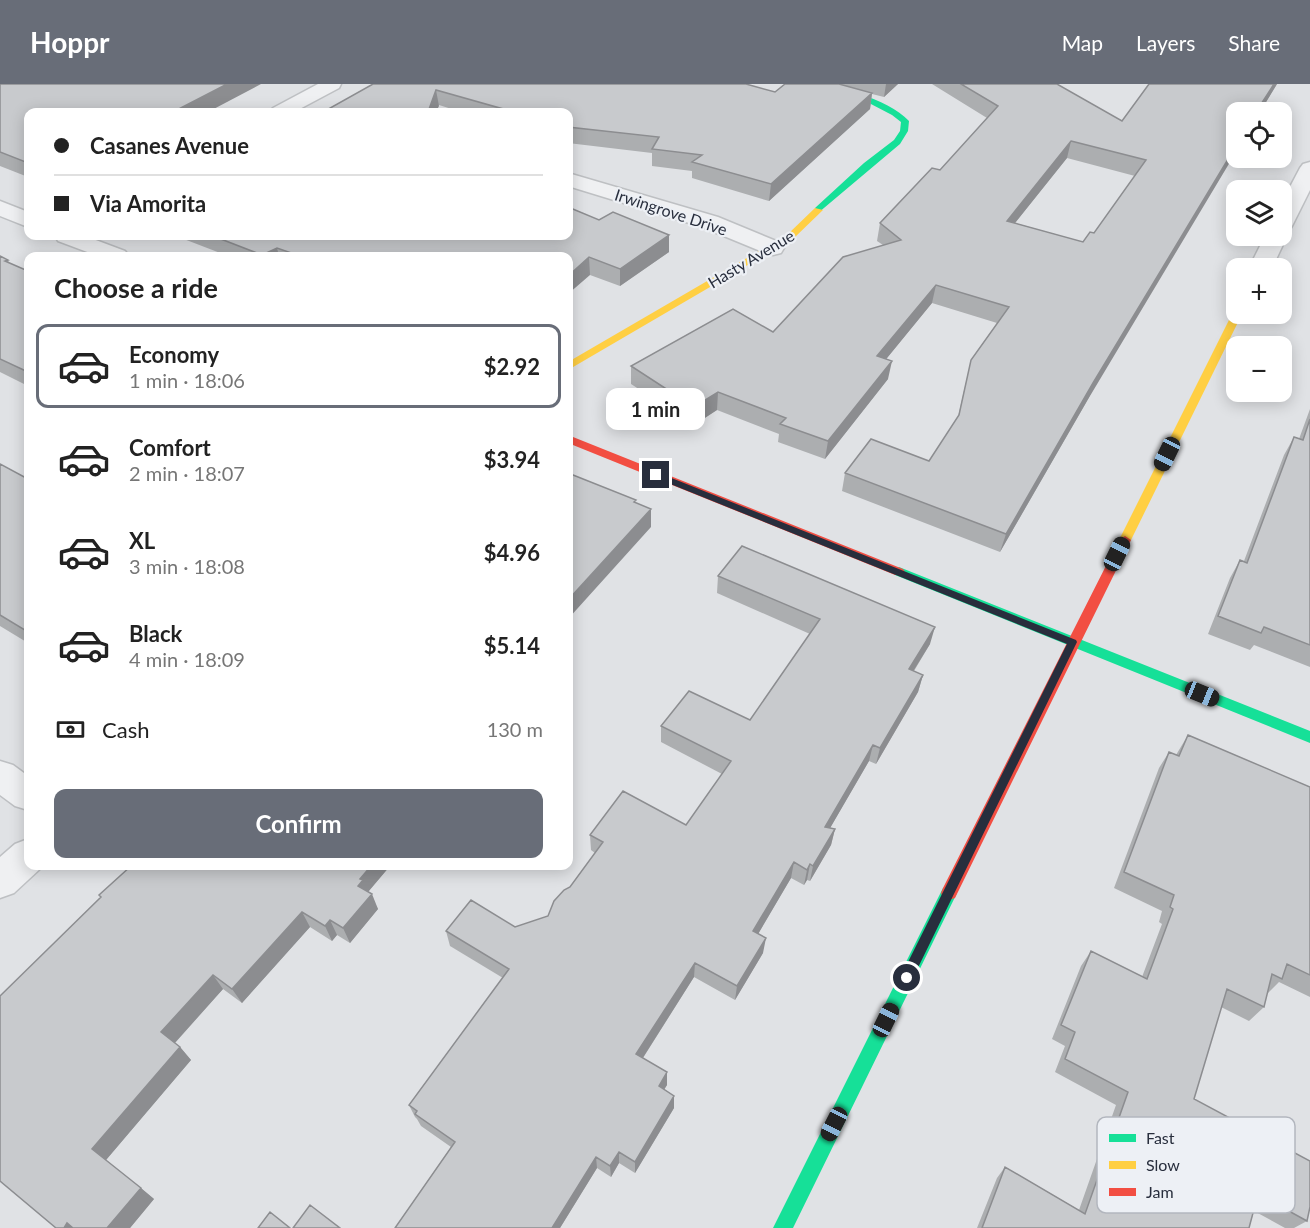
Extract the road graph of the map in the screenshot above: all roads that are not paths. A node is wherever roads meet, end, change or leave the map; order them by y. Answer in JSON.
{"nodes":[{"id":1,"x":332,"y":84,"type":"edge"},
{"id":2,"x":807,"y":84,"type":"edge"},
{"id":3,"x":287,"y":108,"type":"edge"},
{"id":4,"x":1310,"y":168,"type":"edge"},
{"id":5,"x":573,"y":181,"type":"edge"},
{"id":6,"x":1292,"y":204,"type":"edge"},
{"id":7,"x":0,"y":208,"type":"edge"},
{"id":8,"x":24,"y":218,"type":"edge"},
{"id":9,"x":76,"y":240,"type":"edge"},
{"id":10,"x":773,"y":248,"type":"junction"},
{"id":11,"x":107,"y":252,"type":"edge"},
{"id":12,"x":1232,"y":324,"type":"edge"},
{"id":13,"x":573,"y":363,"type":"edge"},
{"id":14,"x":573,"y":442,"type":"edge"},
{"id":15,"x":1072,"y":642,"type":"junction"},
{"id":16,"x":1310,"y":737,"type":"edge"},
{"id":17,"x":0,"y":776,"type":"edge"},
{"id":18,"x":24,"y":792,"type":"edge"},
{"id":19,"x":24,"y":860,"type":"edge"},
{"id":20,"x":0,"y":881,"type":"edge"},
{"id":21,"x":783,"y":1228,"type":"edge"}],
"edges":[{"from":1,"to":3,"type":"street"},
{"from":2,"to":10,"type":"street","name":"Hasty Avenue"},
{"from":4,"to":6,"type":"street"},
{"from":5,"to":10,"type":"street","name":"Irwingrove Drive"},
{"from":7,"to":8,"type":"street"},
{"from":9,"to":11,"type":"street"},
{"from":10,"to":13,"type":"street","name":"Hasty Avenue"},
{"from":12,"to":15,"type":"street"},
{"from":14,"to":15,"type":"street"},
{"from":15,"to":16,"type":"street"},
{"from":15,"to":21,"type":"street"},
{"from":17,"to":18,"type":"street"},
{"from":19,"to":20,"type":"street"}]}
